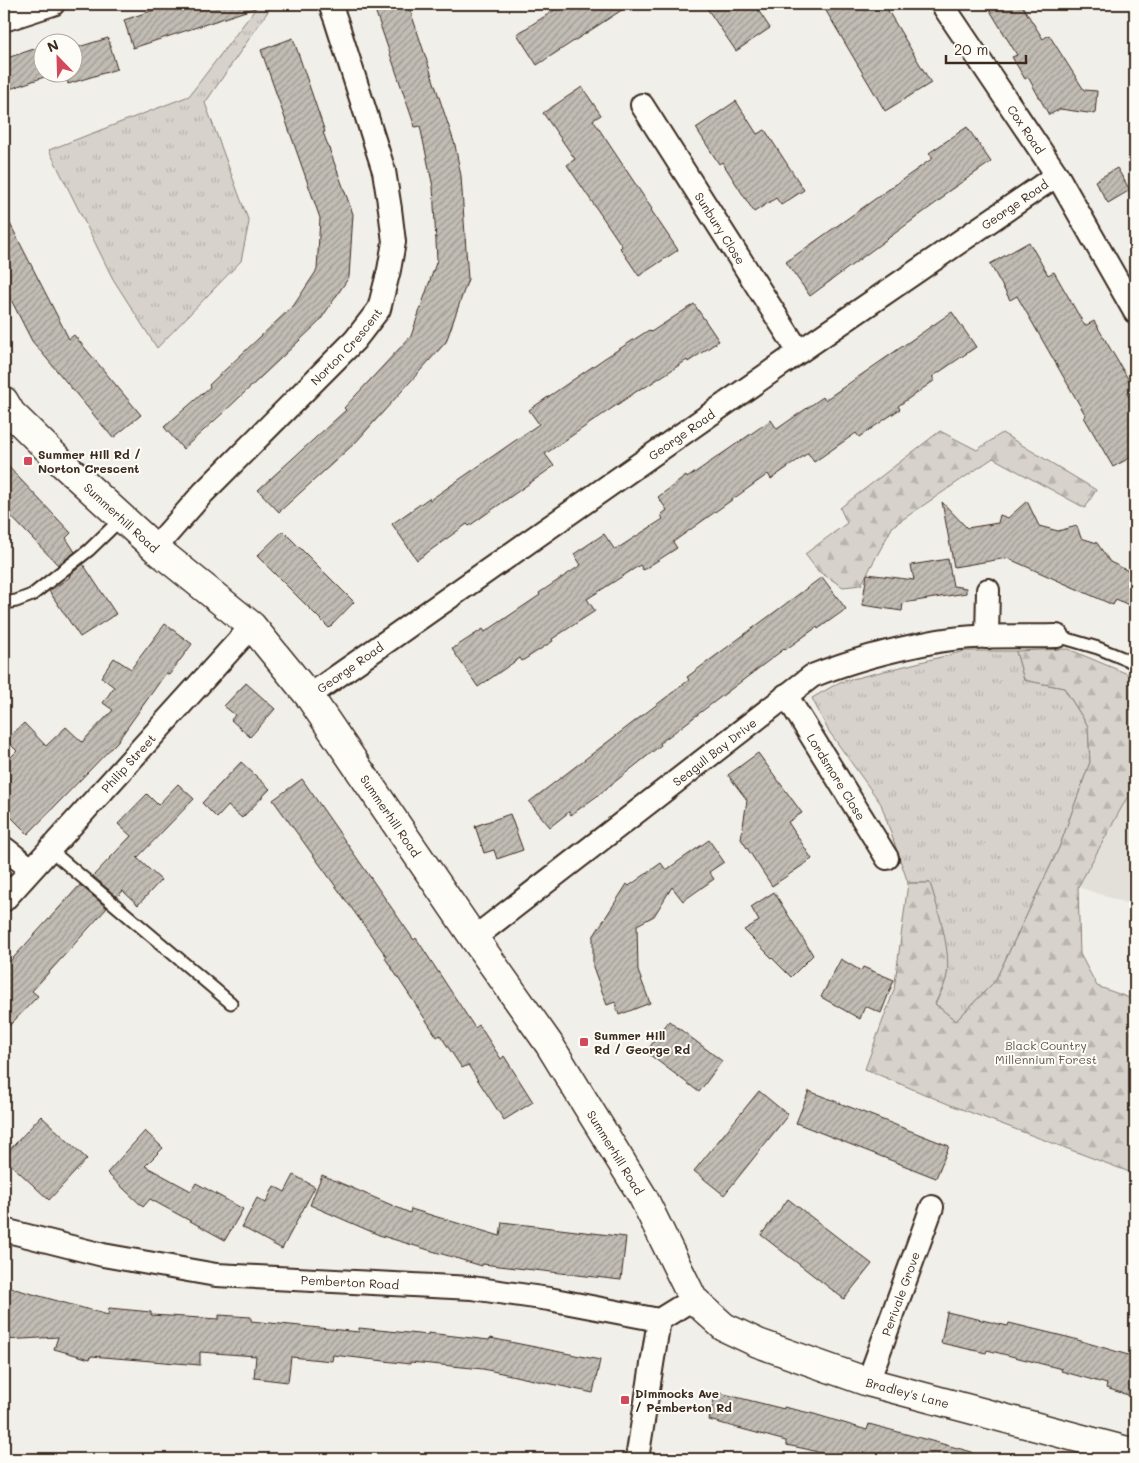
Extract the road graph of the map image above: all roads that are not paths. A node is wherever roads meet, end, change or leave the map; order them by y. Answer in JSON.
{"nodes":[{"id":1,"x":53,"y":4,"type":"edge"},
{"id":2,"x":330,"y":4,"type":"edge"},
{"id":3,"x":942,"y":4,"type":"edge"},
{"id":4,"x":4,"y":20,"type":"edge"},
{"id":5,"x":642,"y":105,"type":"dead end"},
{"id":6,"x":1057,"y":175,"type":"junction"},
{"id":7,"x":1135,"y":312,"type":"edge"},
{"id":8,"x":799,"y":352,"type":"junction"},
{"id":9,"x":4,"y":401,"type":"edge"},
{"id":10,"x":122,"y":518,"type":"junction"},
{"id":11,"x":155,"y":548,"type":"junction"},
{"id":12,"x":988,"y":590,"type":"dead end"},
{"id":13,"x":4,"y":603,"type":"edge"},
{"id":14,"x":252,"y":626,"type":"junction"},
{"id":15,"x":1057,"y":636,"type":"joint"},
{"id":16,"x":987,"y":637,"type":"junction"},
{"id":17,"x":1135,"y":663,"type":"edge"},
{"id":18,"x":786,"y":695,"type":"junction"},
{"id":19,"x":309,"y":696,"type":"junction"},
{"id":20,"x":4,"y":848,"type":"edge"},
{"id":21,"x":49,"y":849,"type":"junction"},
{"id":22,"x":887,"y":858,"type":"dead end"},
{"id":23,"x":31,"y":869,"type":"junction"},
{"id":24,"x":4,"y":900,"type":"edge"},
{"id":25,"x":474,"y":938,"type":"junction"},
{"id":26,"x":231,"y":1003,"type":"dead end"},
{"id":27,"x":932,"y":1207,"type":"dead end"},
{"id":28,"x":4,"y":1230,"type":"edge"},
{"id":29,"x":693,"y":1299,"type":"junction"},
{"id":30,"x":659,"y":1320,"type":"junction"},
{"id":31,"x":868,"y":1382,"type":"junction"},
{"id":32,"x":1135,"y":1453,"type":"edge"},
{"id":33,"x":637,"y":1459,"type":"edge"}],
"edges":[{"from":1,"to":4,"type":"street"},
{"from":2,"to":11,"type":"street","name":"Norton Crescent"},
{"from":3,"to":6,"type":"street","name":"Cox Road"},
{"from":5,"to":8,"type":"street","name":"Sunbury Close"},
{"from":6,"to":7,"type":"street","name":"Cox Road"},
{"from":6,"to":8,"type":"street","name":"George Road"},
{"from":8,"to":19,"type":"street","name":"George Road"},
{"from":9,"to":10,"type":"main road","name":"Summerhill Road"},
{"from":10,"to":11,"type":"main road","name":"Summerhill Road"},
{"from":10,"to":13,"type":"lane"},
{"from":11,"to":14,"type":"main road","name":"Summerhill Road"},
{"from":12,"to":16,"type":"street"},
{"from":14,"to":19,"type":"main road","name":"Summerhill Road"},
{"from":14,"to":21,"type":"street","name":"Philip Street"},
{"from":15,"to":16,"type":"street","name":"Seagull Bay Drive"},
{"from":15,"to":17,"type":"lane"},
{"from":16,"to":18,"type":"street","name":"Seagull Bay Drive"},
{"from":18,"to":22,"type":"street","name":"Lordsmore Close"},
{"from":18,"to":25,"type":"street","name":"Seagull Bay Drive"},
{"from":19,"to":25,"type":"main road","name":"Summerhill Road"},
{"from":20,"to":23,"type":"street"},
{"from":21,"to":23,"type":"street","name":"Philip Street"},
{"from":21,"to":26,"type":"lane"},
{"from":23,"to":24,"type":"street","name":"Philip Street"},
{"from":25,"to":29,"type":"main road","name":"Summerhill Road"},
{"from":27,"to":31,"type":"street","name":"Perivale Grove"},
{"from":28,"to":30,"type":"street","name":"Pemberton Road"},
{"from":29,"to":30,"type":"street"},
{"from":29,"to":31,"type":"main road","name":"Bradley's Lane"},
{"from":30,"to":33,"type":"street"},
{"from":31,"to":32,"type":"main road","name":"Bradley's Lane"}]}
